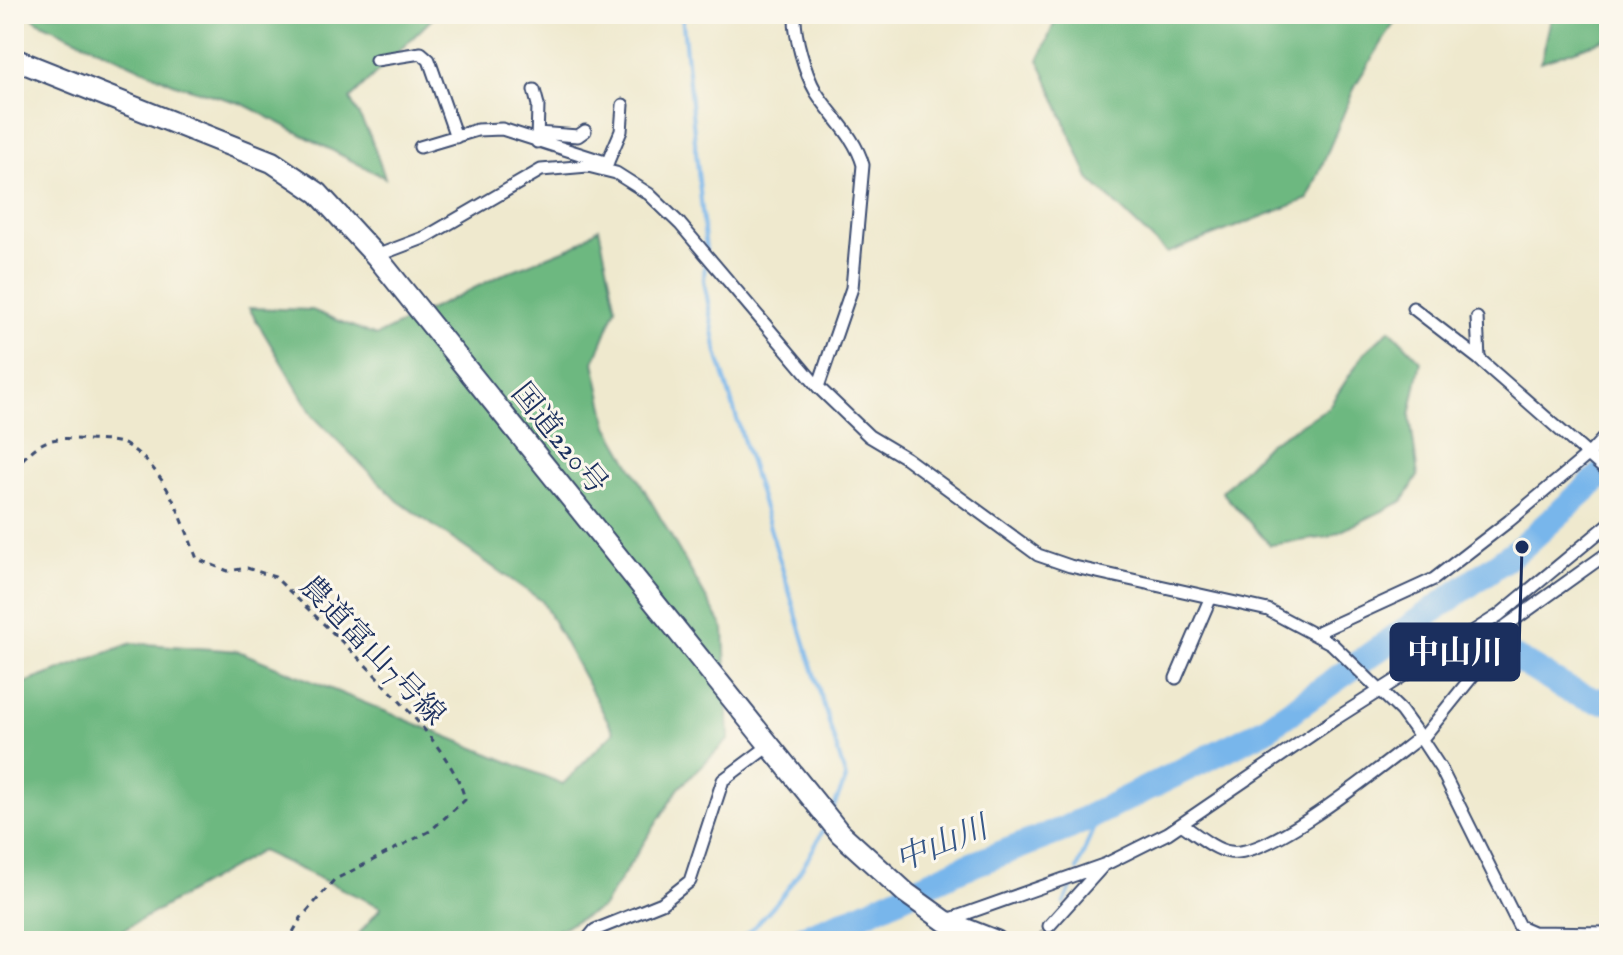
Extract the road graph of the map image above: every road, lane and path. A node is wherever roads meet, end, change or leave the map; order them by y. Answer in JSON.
{"nodes":[{"id":1,"x":795,"y":14,"type":"edge"},
{"id":2,"x":14,"y":59,"type":"edge"},
{"id":3,"x":376,"y":60,"type":"dead end"},
{"id":4,"x":534,"y":90,"type":"dead end"},
{"id":5,"x":623,"y":105,"type":"dead end"},
{"id":6,"x":585,"y":131,"type":"dead end"},
{"id":7,"x":456,"y":137,"type":"junction"},
{"id":8,"x":537,"y":137,"type":"junction"},
{"id":9,"x":420,"y":147,"type":"dead end"},
{"id":10,"x":606,"y":166,"type":"junction"},
{"id":11,"x":376,"y":256,"type":"junction"},
{"id":12,"x":1413,"y":308,"type":"dead end"},
{"id":13,"x":1477,"y":318,"type":"dead end"},
{"id":14,"x":1479,"y":359,"type":"junction"},
{"id":15,"x":818,"y":387,"type":"junction"},
{"id":16,"x":1609,"y":432,"type":"edge"},
{"id":17,"x":1589,"y":454,"type":"junction"},
{"id":18,"x":14,"y":468,"type":"edge"},
{"id":19,"x":1609,"y":473,"type":"edge"},
{"id":20,"x":1609,"y":524,"type":"edge"},
{"id":21,"x":1609,"y":552,"type":"edge"},
{"id":22,"x":1210,"y":599,"type":"junction"},
{"id":23,"x":1314,"y":634,"type":"junction"},
{"id":24,"x":1176,"y":678,"type":"dead end"},
{"id":25,"x":1379,"y":689,"type":"junction"},
{"id":26,"x":1420,"y":738,"type":"junction"},
{"id":27,"x":770,"y":745,"type":"junction"},
{"id":28,"x":1181,"y":824,"type":"junction"},
{"id":29,"x":1106,"y":864,"type":"junction"},
{"id":30,"x":945,"y":921,"type":"junction"},
{"id":31,"x":1049,"y":926,"type":"tunnel mouth"},
{"id":32,"x":1609,"y":933,"type":"edge"},
{"id":33,"x":288,"y":941,"type":"edge"},
{"id":34,"x":586,"y":941,"type":"edge"},
{"id":35,"x":996,"y":941,"type":"edge"}],
"edges":[{"from":1,"to":15,"type":"street"},
{"from":2,"to":11,"type":"highway","name":"国道220号"},
{"from":3,"to":7,"type":"street"},
{"from":4,"to":8,"type":"street"},
{"from":5,"to":10,"type":"street"},
{"from":6,"to":8,"type":"street"},
{"from":7,"to":8,"type":"street"},
{"from":7,"to":9,"type":"street"},
{"from":8,"to":10,"type":"street"},
{"from":10,"to":11,"type":"street"},
{"from":10,"to":15,"type":"street"},
{"from":11,"to":27,"type":"highway","name":"国道220号"},
{"from":12,"to":14,"type":"street"},
{"from":13,"to":14,"type":"street"},
{"from":14,"to":17,"type":"street"},
{"from":15,"to":22,"type":"street"},
{"from":16,"to":17,"type":"street"},
{"from":17,"to":19,"type":"street"},
{"from":17,"to":23,"type":"street"},
{"from":18,"to":33,"type":"path","name":"農道富山7号線"},
{"from":20,"to":25,"type":"street"},
{"from":21,"to":26,"type":"street"},
{"from":22,"to":23,"type":"street"},
{"from":22,"to":24,"type":"street"},
{"from":23,"to":25,"type":"street"},
{"from":25,"to":26,"type":"street"},
{"from":25,"to":28,"type":"street"},
{"from":26,"to":28,"type":"street"},
{"from":26,"to":32,"type":"street"},
{"from":27,"to":30,"type":"highway","name":"国道220号"},
{"from":27,"to":34,"type":"street"},
{"from":28,"to":29,"type":"street"},
{"from":29,"to":30,"type":"street"},
{"from":29,"to":31,"type":"street"},
{"from":30,"to":35,"type":"highway","name":"国道220号"}]}
